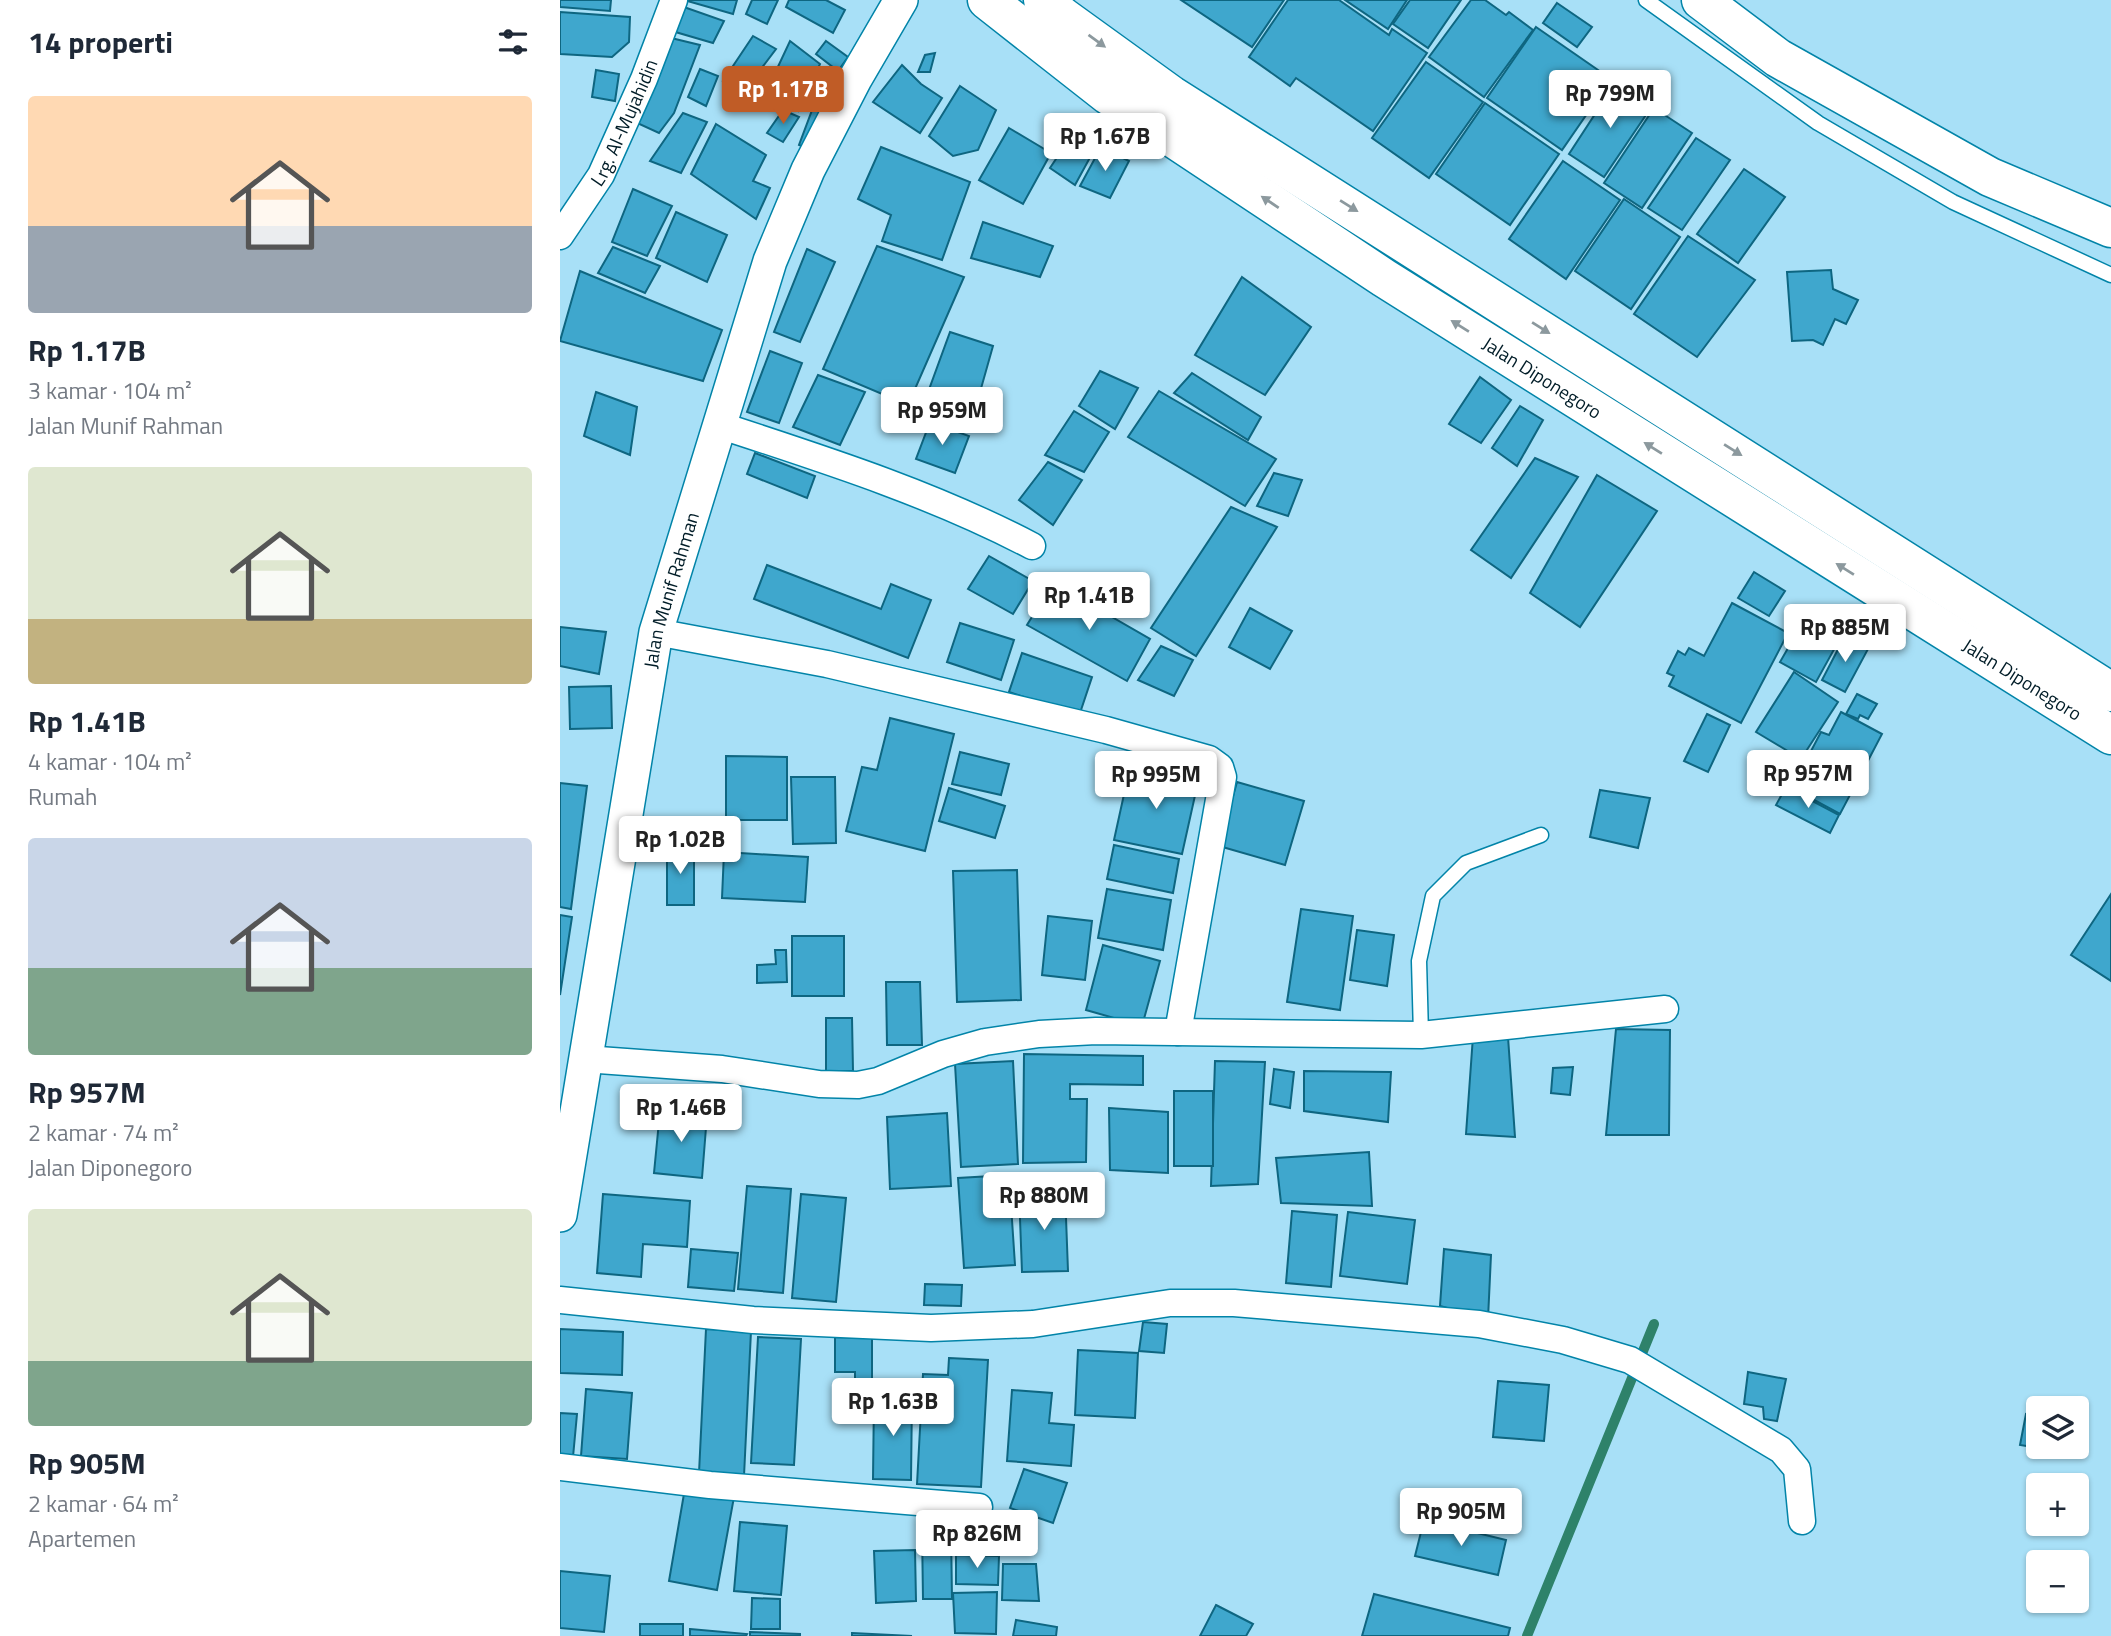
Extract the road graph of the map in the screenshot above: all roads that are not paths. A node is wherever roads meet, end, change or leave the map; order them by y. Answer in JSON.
{"nodes":[{"id":1,"x":674,"y":0,"type":"edge"},
{"id":2,"x":901,"y":0,"type":"edge"},
{"id":3,"x":987,"y":0,"type":"edge"},
{"id":4,"x":1043,"y":0,"type":"edge"},
{"id":5,"x":1646,"y":0,"type":"edge"},
{"id":6,"x":1701,"y":0,"type":"edge"},
{"id":7,"x":2111,"y":229,"type":"edge"},
{"id":8,"x":560,"y":236,"type":"edge"},
{"id":9,"x":2111,"y":275,"type":"edge"},
{"id":10,"x":719,"y":425,"type":"junction"},
{"id":11,"x":1032,"y":546,"type":"dead end"},
{"id":12,"x":656,"y":632,"type":"junction"},
{"id":13,"x":2111,"y":692,"type":"edge"},
{"id":14,"x":2111,"y":735,"type":"edge"},
{"id":15,"x":1541,"y":835,"type":"dead end"},
{"id":16,"x":1665,"y":1009,"type":"dead end"},
{"id":17,"x":1178,"y":1032,"type":"junction"},
{"id":18,"x":1421,"y":1035,"type":"junction"},
{"id":19,"x":585,"y":1059,"type":"junction"},
{"id":20,"x":560,"y":1216,"type":"edge"},
{"id":21,"x":560,"y":1300,"type":"edge"},
{"id":22,"x":560,"y":1467,"type":"edge"},
{"id":23,"x":979,"y":1507,"type":"dead end"},
{"id":24,"x":1802,"y":1521,"type":"dead end"}],
"edges":[{"from":1,"to":8,"type":"street","name":"Lrg. Al-Mujahidin"},
{"from":2,"to":10,"type":"street","name":"Jalan Munif Rahman"},
{"from":14,"to":3,"type":"main road","name":"Jalan Diponegoro","one_way":true},
{"from":4,"to":13,"type":"main road","name":"Jalan Diponegoro","one_way":true},
{"from":5,"to":9,"type":"lane"},
{"from":6,"to":7,"type":"main road"},
{"from":10,"to":11,"type":"street"},
{"from":10,"to":12,"type":"street","name":"Jalan Munif Rahman"},
{"from":12,"to":17,"type":"street"},
{"from":12,"to":19,"type":"street","name":"Jalan Munif Rahman"},
{"from":15,"to":18,"type":"lane"},
{"from":16,"to":18,"type":"street"},
{"from":17,"to":18,"type":"street"},
{"from":17,"to":19,"type":"street"},
{"from":19,"to":20,"type":"street","name":"Jalan Munif Rahman"},
{"from":21,"to":24,"type":"street"},
{"from":22,"to":23,"type":"street"}]}
